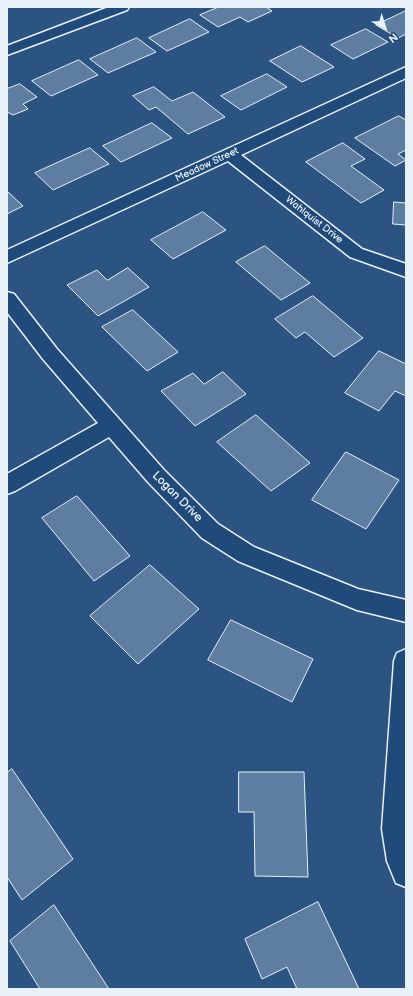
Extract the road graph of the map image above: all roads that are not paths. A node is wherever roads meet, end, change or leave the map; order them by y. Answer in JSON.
{"nodes":[{"id":1,"x":122,"y":7,"type":"edge"},
{"id":2,"x":7,"y":52,"type":"edge"},
{"id":3,"x":406,"y":72,"type":"edge"},
{"id":4,"x":229,"y":154,"type":"junction"},
{"id":5,"x":7,"y":257,"type":"edge"},
{"id":6,"x":406,"y":271,"type":"edge"},
{"id":7,"x":7,"y":299,"type":"edge"},
{"id":8,"x":112,"y":425,"type":"junction"},
{"id":9,"x":7,"y":485,"type":"edge"},
{"id":10,"x":406,"y":611,"type":"edge"},
{"id":11,"x":406,"y":661,"type":"edge"},
{"id":12,"x":406,"y":873,"type":"edge"}],
"edges":[{"from":1,"to":2,"type":"street"},
{"from":3,"to":4,"type":"street","name":"Meadow Street"},
{"from":4,"to":5,"type":"street","name":"Meadow Street"},
{"from":4,"to":6,"type":"street","name":"Wahlquist Drive"},
{"from":7,"to":8,"type":"street","name":"Logan Drive"},
{"from":8,"to":9,"type":"street"},
{"from":8,"to":10,"type":"street","name":"Logan Drive"},
{"from":11,"to":12,"type":"street"}]}
